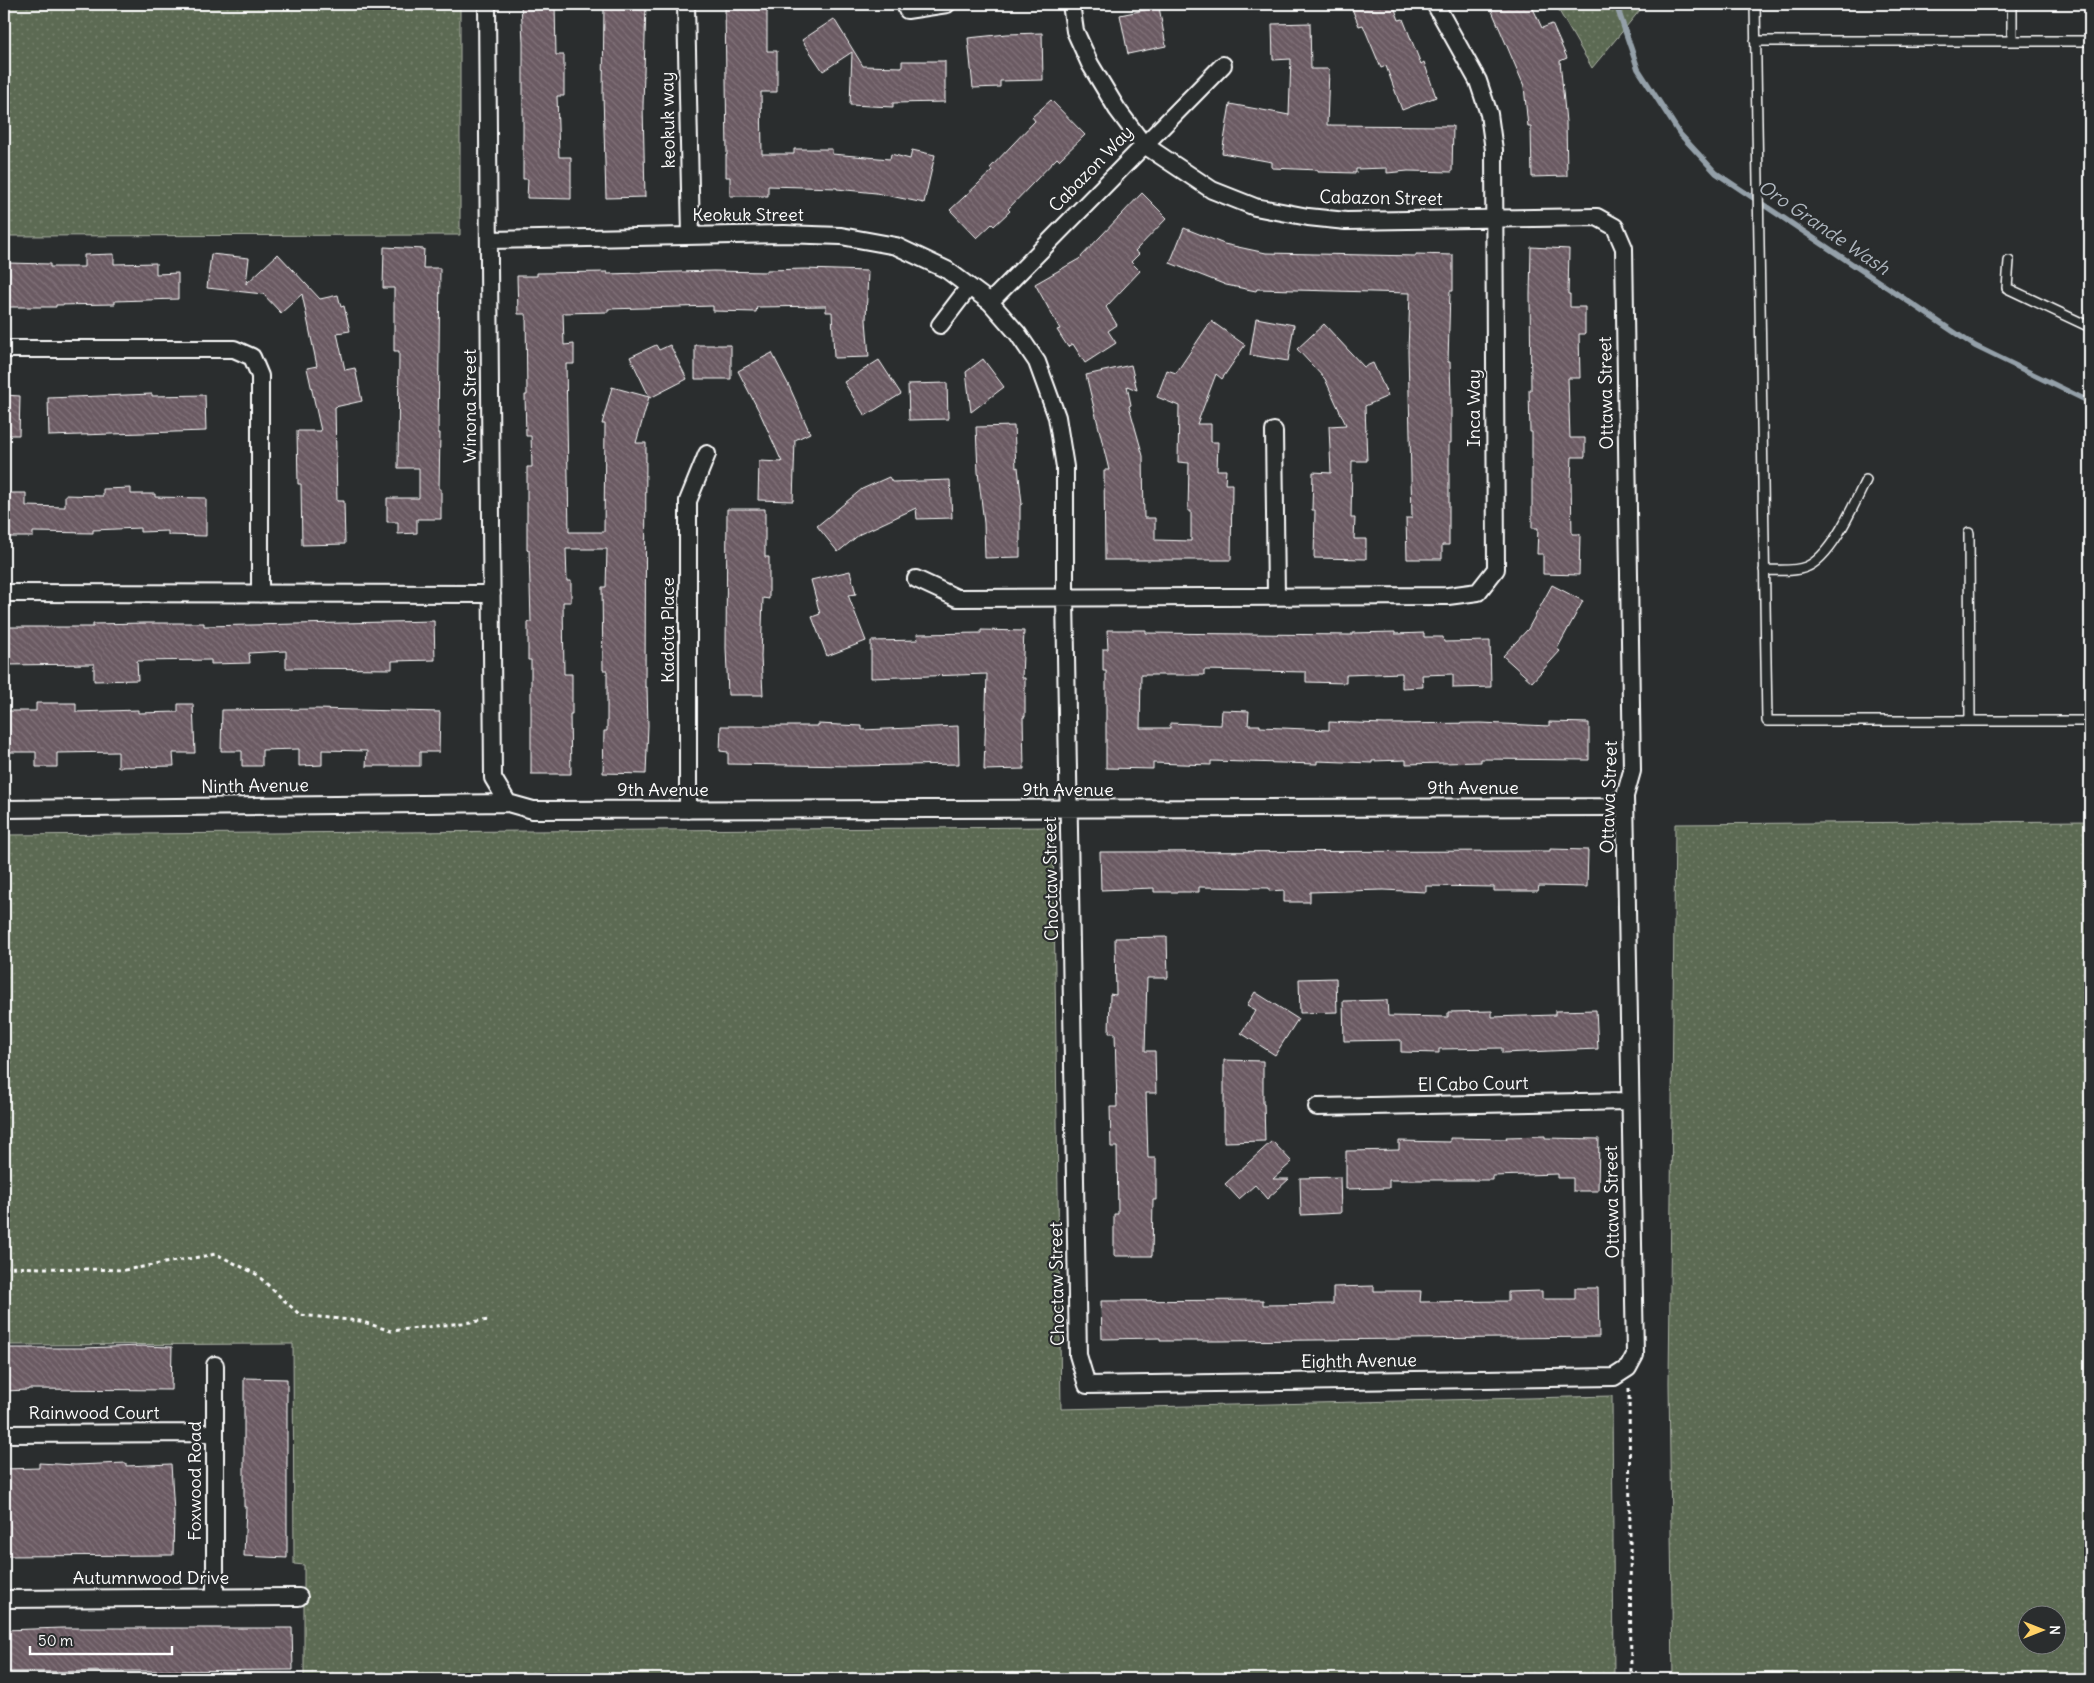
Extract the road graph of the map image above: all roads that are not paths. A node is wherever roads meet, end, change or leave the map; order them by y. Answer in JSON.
{"nodes":[{"id":1,"x":487,"y":4,"type":"edge"},
{"id":2,"x":686,"y":4,"type":"edge"},
{"id":3,"x":947,"y":4,"type":"edge"},
{"id":4,"x":1071,"y":4,"type":"edge"},
{"id":5,"x":1435,"y":4,"type":"edge"},
{"id":6,"x":1755,"y":4,"type":"edge"},
{"id":7,"x":2012,"y":4,"type":"edge"},
{"id":8,"x":907,"y":10,"type":"dead end"},
{"id":9,"x":1755,"y":41,"type":"junction"},
{"id":10,"x":2012,"y":41,"type":"junction"},
{"id":11,"x":2090,"y":41,"type":"edge"},
{"id":12,"x":1223,"y":65,"type":"dead end"},
{"id":13,"x":1143,"y":144,"type":"junction"},
{"id":14,"x":1493,"y":219,"type":"junction"},
{"id":15,"x":1615,"y":227,"type":"joint"},
{"id":16,"x":690,"y":236,"type":"junction"},
{"id":17,"x":489,"y":240,"type":"junction"},
{"id":18,"x":2009,"y":261,"type":"dead end"},
{"id":19,"x":969,"y":287,"type":"junction"},
{"id":20,"x":990,"y":302,"type":"junction"},
{"id":21,"x":940,"y":325,"type":"dead end"},
{"id":22,"x":2090,"y":327,"type":"edge"},
{"id":23,"x":4,"y":349,"type":"edge"},
{"id":24,"x":1274,"y":431,"type":"dead end"},
{"id":25,"x":707,"y":454,"type":"dead end"},
{"id":26,"x":1866,"y":480,"type":"dead end"},
{"id":27,"x":1969,"y":534,"type":"dead end"},
{"id":28,"x":1764,"y":570,"type":"junction"},
{"id":29,"x":916,"y":579,"type":"dead end"},
{"id":30,"x":4,"y":593,"type":"edge"},
{"id":31,"x":260,"y":594,"type":"junction"},
{"id":32,"x":492,"y":594,"type":"junction"},
{"id":33,"x":1276,"y":596,"type":"junction"},
{"id":34,"x":1065,"y":597,"type":"junction"},
{"id":35,"x":1970,"y":721,"type":"junction"},
{"id":36,"x":2090,"y":721,"type":"edge"},
{"id":37,"x":1625,"y":796,"type":"junction"},
{"id":38,"x":508,"y":804,"type":"junction"},
{"id":39,"x":4,"y":809,"type":"edge"},
{"id":40,"x":688,"y":810,"type":"junction"},
{"id":41,"x":1070,"y":810,"type":"junction"},
{"id":42,"x":1630,"y":1101,"type":"junction"},
{"id":43,"x":1317,"y":1107,"type":"dead end"},
{"id":44,"x":215,"y":1366,"type":"dead end"},
{"id":45,"x":1628,"y":1368,"type":"joint"},
{"id":46,"x":1087,"y":1385,"type":"joint"},
{"id":47,"x":215,"y":1433,"type":"junction"},
{"id":48,"x":4,"y":1434,"type":"edge"},
{"id":49,"x":215,"y":1597,"type":"junction"},
{"id":50,"x":299,"y":1597,"type":"dead end"},
{"id":51,"x":4,"y":1599,"type":"edge"}],
"edges":[{"from":1,"to":17,"type":"street","name":"Winona Street"},
{"from":2,"to":16,"type":"street","name":"keokuk way"},
{"from":3,"to":8,"type":"street"},
{"from":4,"to":13,"type":"street","name":"Cabazon Street"},
{"from":5,"to":14,"type":"street","name":"Inca Way"},
{"from":6,"to":9,"type":"lane"},
{"from":7,"to":10,"type":"lane"},
{"from":9,"to":10,"type":"lane"},
{"from":9,"to":28,"type":"lane"},
{"from":10,"to":11,"type":"lane"},
{"from":12,"to":13,"type":"street","name":"Cabazon Way"},
{"from":13,"to":14,"type":"street","name":"Cabazon Street"},
{"from":13,"to":20,"type":"street","name":"Cabazon Way"},
{"from":14,"to":15,"type":"street","name":"Cabazon Street"},
{"from":14,"to":33,"type":"street","name":"Inca Way"},
{"from":15,"to":37,"type":"street","name":"Ottawa Street"},
{"from":16,"to":17,"type":"street","name":"Keokuk Street"},
{"from":16,"to":19,"type":"street","name":"Keokuk Street"},
{"from":17,"to":32,"type":"street","name":"Winona Street"},
{"from":18,"to":22,"type":"lane"},
{"from":19,"to":20,"type":"street","name":"Keokuk Street"},
{"from":19,"to":21,"type":"street"},
{"from":20,"to":34,"type":"street","name":"Choctaw Street"},
{"from":23,"to":31,"type":"street"},
{"from":24,"to":33,"type":"street"},
{"from":25,"to":40,"type":"street","name":"Kadota Place"},
{"from":26,"to":28,"type":"lane"},
{"from":27,"to":35,"type":"lane"},
{"from":28,"to":35,"type":"lane"},
{"from":29,"to":34,"type":"street"},
{"from":30,"to":31,"type":"street"},
{"from":31,"to":32,"type":"street"},
{"from":32,"to":38,"type":"street","name":"Winona Street"},
{"from":33,"to":34,"type":"street"},
{"from":34,"to":41,"type":"street","name":"Choctaw Street"},
{"from":35,"to":36,"type":"lane"},
{"from":37,"to":41,"type":"street","name":"9th Avenue"},
{"from":37,"to":42,"type":"street","name":"Ottawa Street"},
{"from":38,"to":39,"type":"street","name":"Ninth Avenue"},
{"from":38,"to":40,"type":"street","name":"9th Avenue"},
{"from":40,"to":41,"type":"street","name":"9th Avenue"},
{"from":41,"to":46,"type":"street","name":"Choctaw Street"},
{"from":42,"to":43,"type":"street","name":"El Cabo Court"},
{"from":42,"to":45,"type":"street","name":"Ottawa Street"},
{"from":44,"to":47,"type":"street","name":"Foxwood Road"},
{"from":45,"to":46,"type":"street","name":"Eighth Avenue"},
{"from":47,"to":48,"type":"street","name":"Rainwood Court"},
{"from":47,"to":49,"type":"street","name":"Foxwood Road"},
{"from":49,"to":50,"type":"street","name":"Autumnwood Drive"},
{"from":49,"to":51,"type":"street","name":"Autumnwood Drive"}]}
